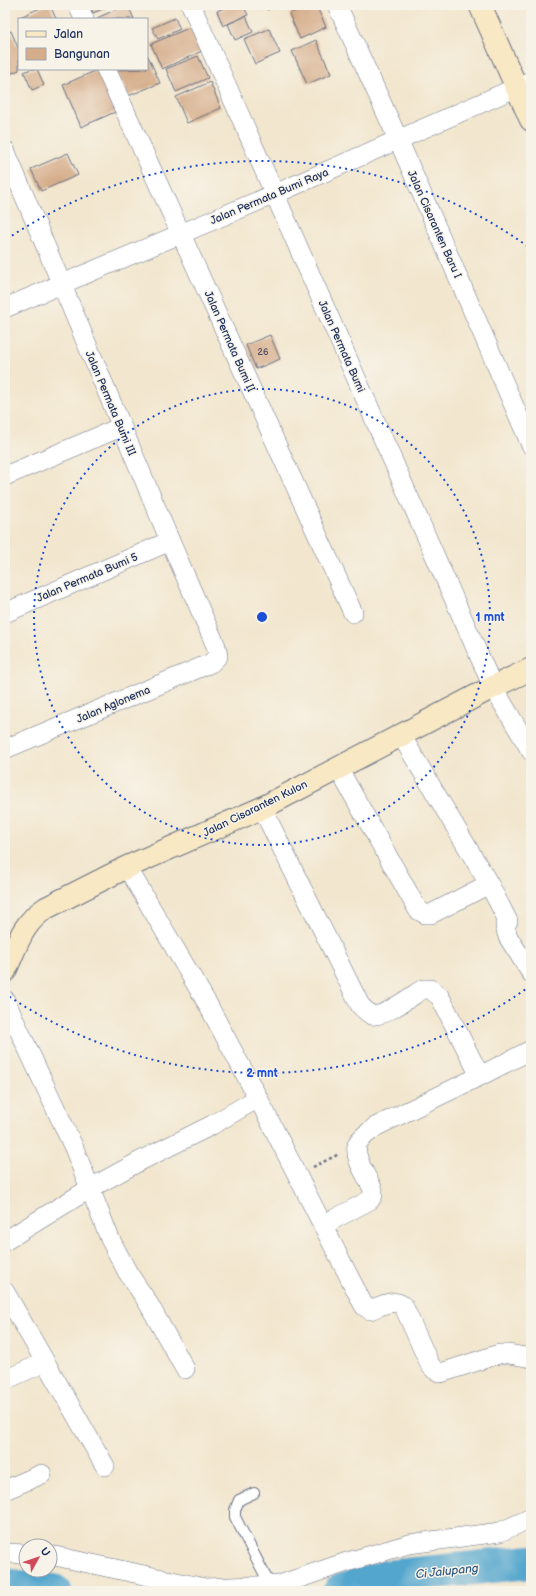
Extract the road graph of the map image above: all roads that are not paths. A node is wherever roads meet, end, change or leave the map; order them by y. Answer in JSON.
{"nodes":[{"id":1,"x":78,"y":5,"type":"edge"},
{"id":2,"x":191,"y":5,"type":"edge"},
{"id":3,"x":337,"y":5,"type":"edge"},
{"id":4,"x":480,"y":5,"type":"edge"},
{"id":5,"x":84,"y":18,"type":"edge"},
{"id":6,"x":106,"y":70,"type":"edge"},
{"id":7,"x":524,"y":84,"type":"edge"},
{"id":8,"x":531,"y":120,"type":"edge"},
{"id":9,"x":398,"y":139,"type":"junction"},
{"id":10,"x":5,"y":150,"type":"edge"},
{"id":11,"x":274,"y":194,"type":"junction"},
{"id":12,"x":181,"y":234,"type":"junction"},
{"id":13,"x":61,"y":284,"type":"junction"},
{"id":14,"x":5,"y":308,"type":"edge"},
{"id":15,"x":121,"y":427,"type":"junction"},
{"id":16,"x":531,"y":444,"type":"edge"},
{"id":17,"x":5,"y":476,"type":"edge"},
{"id":18,"x":170,"y":541,"type":"junction"},
{"id":19,"x":5,"y":613,"type":"edge"},
{"id":20,"x":353,"y":613,"type":"dead end"},
{"id":21,"x":218,"y":656,"type":"joint"},
{"id":22,"x":531,"y":669,"type":"edge"},
{"id":23,"x":493,"y":687,"type":"junction"},
{"id":24,"x":401,"y":735,"type":"junction"},
{"id":25,"x":5,"y":749,"type":"edge"},
{"id":26,"x":531,"y":751,"type":"edge"},
{"id":27,"x":338,"y":768,"type":"junction"},
{"id":28,"x":262,"y":808,"type":"junction"},
{"id":29,"x":128,"y":867,"type":"junction"},
{"id":30,"x":489,"y":884,"type":"junction"},
{"id":31,"x":530,"y":968,"type":"edge"},
{"id":32,"x":5,"y":971,"type":"edge"},
{"id":33,"x":5,"y":1000,"type":"edge"},
{"id":34,"x":531,"y":1050,"type":"edge"},
{"id":35,"x":480,"y":1076,"type":"junction"},
{"id":36,"x":258,"y":1098,"type":"junction"},
{"id":37,"x":89,"y":1189,"type":"junction"},
{"id":38,"x":323,"y":1225,"type":"junction"},
{"id":39,"x":5,"y":1241,"type":"edge"},
{"id":40,"x":5,"y":1292,"type":"edge"},
{"id":41,"x":531,"y":1358,"type":"edge"},
{"id":42,"x":45,"y":1362,"type":"junction"},
{"id":43,"x":185,"y":1369,"type":"dead end"},
{"id":44,"x":5,"y":1380,"type":"edge"},
{"id":45,"x":105,"y":1466,"type":"dead end"},
{"id":46,"x":42,"y":1474,"type":"dead end"},
{"id":47,"x":5,"y":1490,"type":"edge"},
{"id":48,"x":254,"y":1493,"type":"dead end"},
{"id":49,"x":531,"y":1518,"type":"edge"},
{"id":50,"x":5,"y":1553,"type":"edge"},
{"id":51,"x":18,"y":1554,"type":"edge"},
{"id":52,"x":58,"y":1557,"type":"edge"},
{"id":53,"x":270,"y":1585,"type":"junction"}],
"edges":[{"from":1,"to":5,"type":"street"},
{"from":2,"to":11,"type":"street","name":"Jalan Permata Bumi"},
{"from":3,"to":9,"type":"street","name":"Jalan Cisaranten Baru I"},
{"from":4,"to":7,"type":"main road"},
{"from":6,"to":12,"type":"street","name":"Jalan Permata Bumi II"},
{"from":7,"to":8,"type":"main road"},
{"from":7,"to":9,"type":"street","name":"Jalan Permata Bumi Raya"},
{"from":9,"to":11,"type":"street","name":"Jalan Permata Bumi Raya"},
{"from":9,"to":16,"type":"street","name":"Jalan Cisaranten Baru I"},
{"from":10,"to":13,"type":"street","name":"Jalan Permata Bumi III"},
{"from":11,"to":12,"type":"street","name":"Jalan Permata Bumi Raya"},
{"from":11,"to":23,"type":"street","name":"Jalan Permata Bumi"},
{"from":12,"to":13,"type":"street","name":"Jalan Permata Bumi Raya"},
{"from":12,"to":20,"type":"street","name":"Jalan Permata Bumi II"},
{"from":13,"to":14,"type":"street","name":"Jalan Permata Bumi Raya"},
{"from":13,"to":15,"type":"street","name":"Jalan Permata Bumi III"},
{"from":15,"to":17,"type":"street"},
{"from":15,"to":18,"type":"street","name":"Jalan Permata Bumi III"},
{"from":18,"to":19,"type":"street","name":"Jalan Permata Bumi 5"},
{"from":18,"to":21,"type":"street","name":"Jalan Permata Bumi III"},
{"from":21,"to":25,"type":"street","name":"Jalan Aglonema"},
{"from":22,"to":23,"type":"main road","name":"Jalan Cisaranten Kulon"},
{"from":23,"to":24,"type":"main road","name":"Jalan Cisaranten Kulon"},
{"from":23,"to":26,"type":"street","name":"Jalan Permata Bumi"},
{"from":24,"to":27,"type":"main road","name":"Jalan Cisaranten Kulon"},
{"from":24,"to":30,"type":"street"},
{"from":27,"to":28,"type":"main road","name":"Jalan Cisaranten Kulon"},
{"from":27,"to":30,"type":"street"},
{"from":28,"to":29,"type":"main road","name":"Jalan Cisaranten Kulon"},
{"from":28,"to":35,"type":"street"},
{"from":29,"to":32,"type":"main road","name":"Jalan Cisaranten Kulon"},
{"from":29,"to":36,"type":"street"},
{"from":30,"to":31,"type":"street"},
{"from":33,"to":37,"type":"street"},
{"from":34,"to":35,"type":"street"},
{"from":35,"to":38,"type":"street"},
{"from":36,"to":37,"type":"street"},
{"from":36,"to":38,"type":"street"},
{"from":37,"to":39,"type":"street"},
{"from":37,"to":43,"type":"street"},
{"from":38,"to":41,"type":"street"},
{"from":40,"to":42,"type":"street"},
{"from":42,"to":44,"type":"street"},
{"from":42,"to":45,"type":"street"},
{"from":46,"to":47,"type":"street"},
{"from":48,"to":53,"type":"lane"},
{"from":49,"to":53,"type":"street"},
{"from":50,"to":51,"type":"street"},
{"from":52,"to":53,"type":"street"}]}
